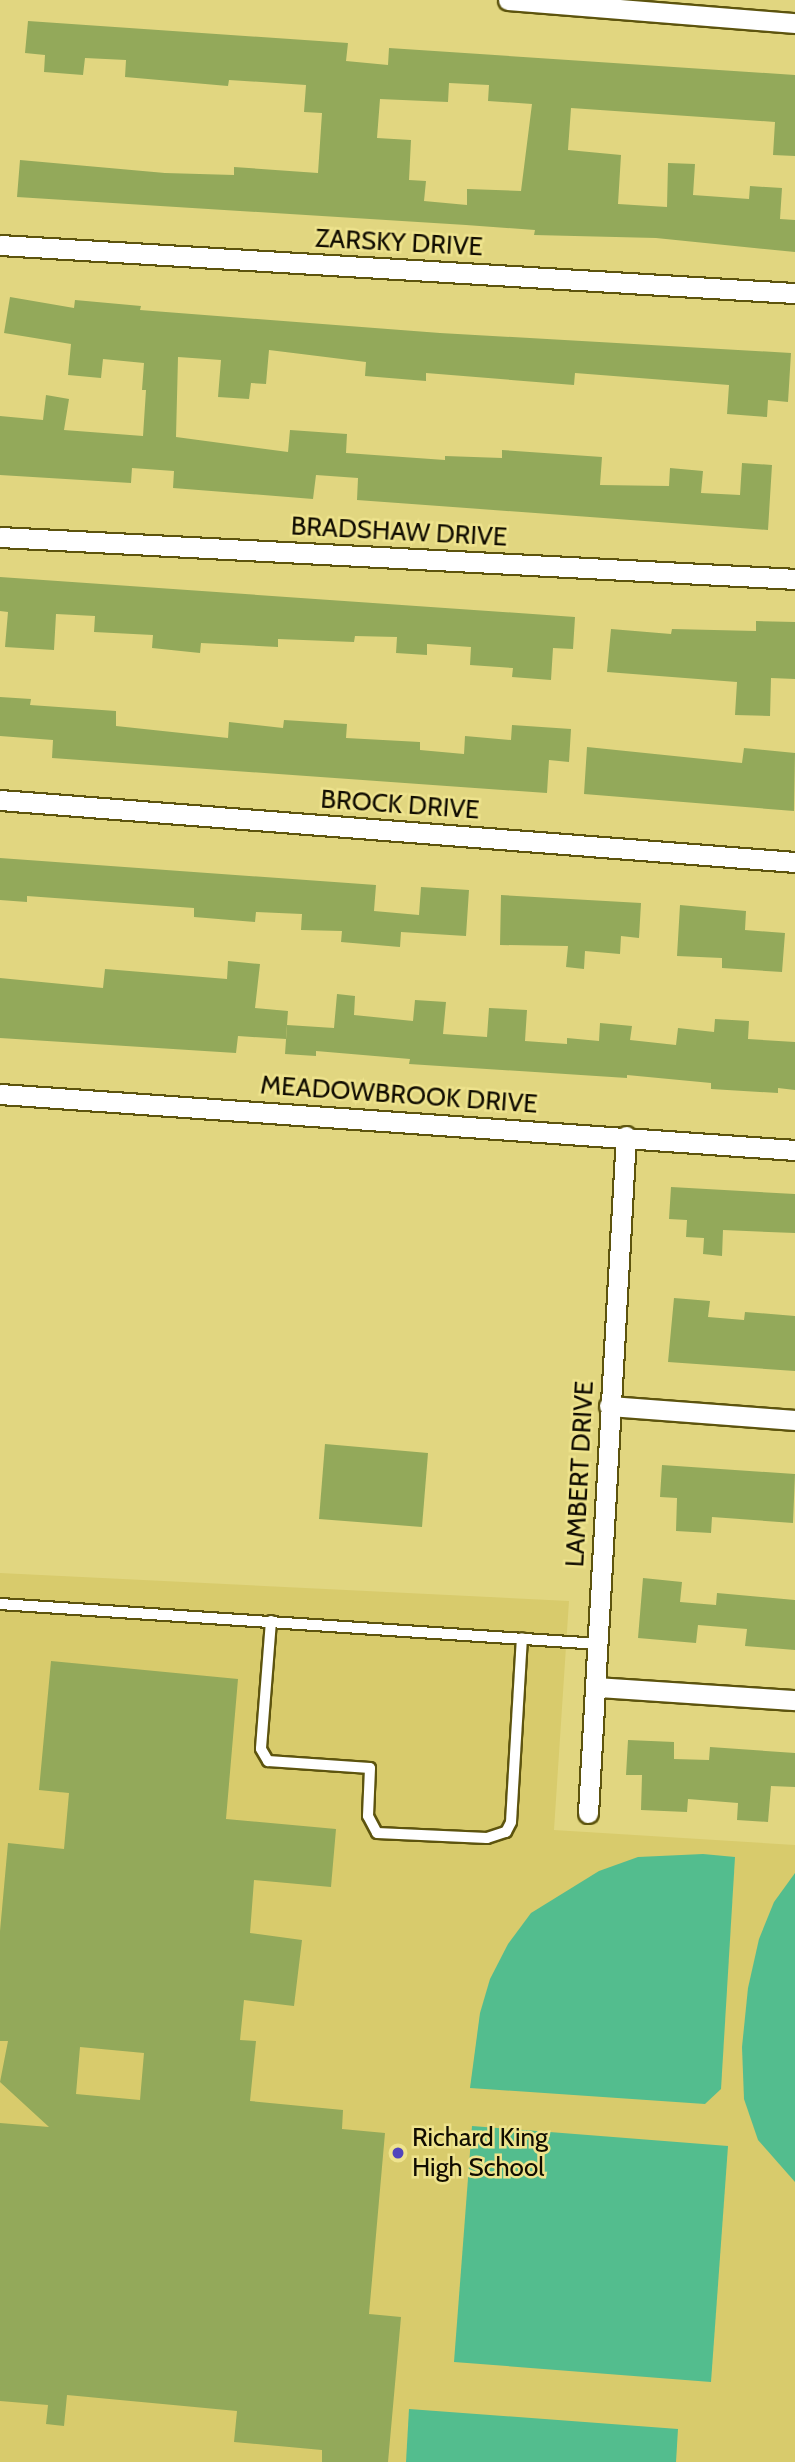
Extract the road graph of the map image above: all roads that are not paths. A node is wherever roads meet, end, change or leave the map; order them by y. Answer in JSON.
{"nodes":[{"id":1,"x":508,"y":0,"type":"edge"},
{"id":2,"x":795,"y":23,"type":"edge"},
{"id":3,"x":0,"y":245,"type":"edge"},
{"id":4,"x":795,"y":293,"type":"edge"},
{"id":5,"x":0,"y":537,"type":"edge"},
{"id":6,"x":795,"y":579,"type":"edge"},
{"id":7,"x":0,"y":800,"type":"edge"},
{"id":8,"x":795,"y":862,"type":"edge"},
{"id":9,"x":0,"y":1094,"type":"edge"},
{"id":10,"x":626,"y":1136,"type":"junction"},
{"id":11,"x":795,"y":1150,"type":"edge"},
{"id":12,"x":608,"y":1406,"type":"junction"},
{"id":13,"x":795,"y":1420,"type":"edge"},
{"id":14,"x":0,"y":1604,"type":"edge"},
{"id":15,"x":271,"y":1621,"type":"junction"},
{"id":16,"x":522,"y":1638,"type":"junction"},
{"id":17,"x":599,"y":1644,"type":"junction"},
{"id":18,"x":597,"y":1687,"type":"junction"},
{"id":19,"x":795,"y":1700,"type":"edge"},
{"id":20,"x":588,"y":1813,"type":"dead end"}],
"edges":[{"from":1,"to":2,"type":"street"},
{"from":3,"to":4,"type":"street","name":"ZARSKY DRIVE"},
{"from":5,"to":6,"type":"street","name":"BRADSHAW DRIVE"},
{"from":7,"to":8,"type":"street","name":"BROCK DRIVE"},
{"from":9,"to":10,"type":"street","name":"MEADOWBROOK DRIVE"},
{"from":10,"to":11,"type":"street","name":"MEADOWBROOK DRIVE"},
{"from":10,"to":12,"type":"street","name":"LAMBERT DRIVE"},
{"from":12,"to":13,"type":"street"},
{"from":12,"to":17,"type":"street","name":"LAMBERT DRIVE"},
{"from":14,"to":15,"type":"lane"},
{"from":15,"to":16,"type":"lane"},
{"from":15,"to":16,"type":"lane"},
{"from":16,"to":17,"type":"lane"},
{"from":17,"to":18,"type":"street","name":"LAMBERT DRIVE"},
{"from":18,"to":19,"type":"street"},
{"from":18,"to":20,"type":"street","name":"LAMBERT DRIVE"}]}
